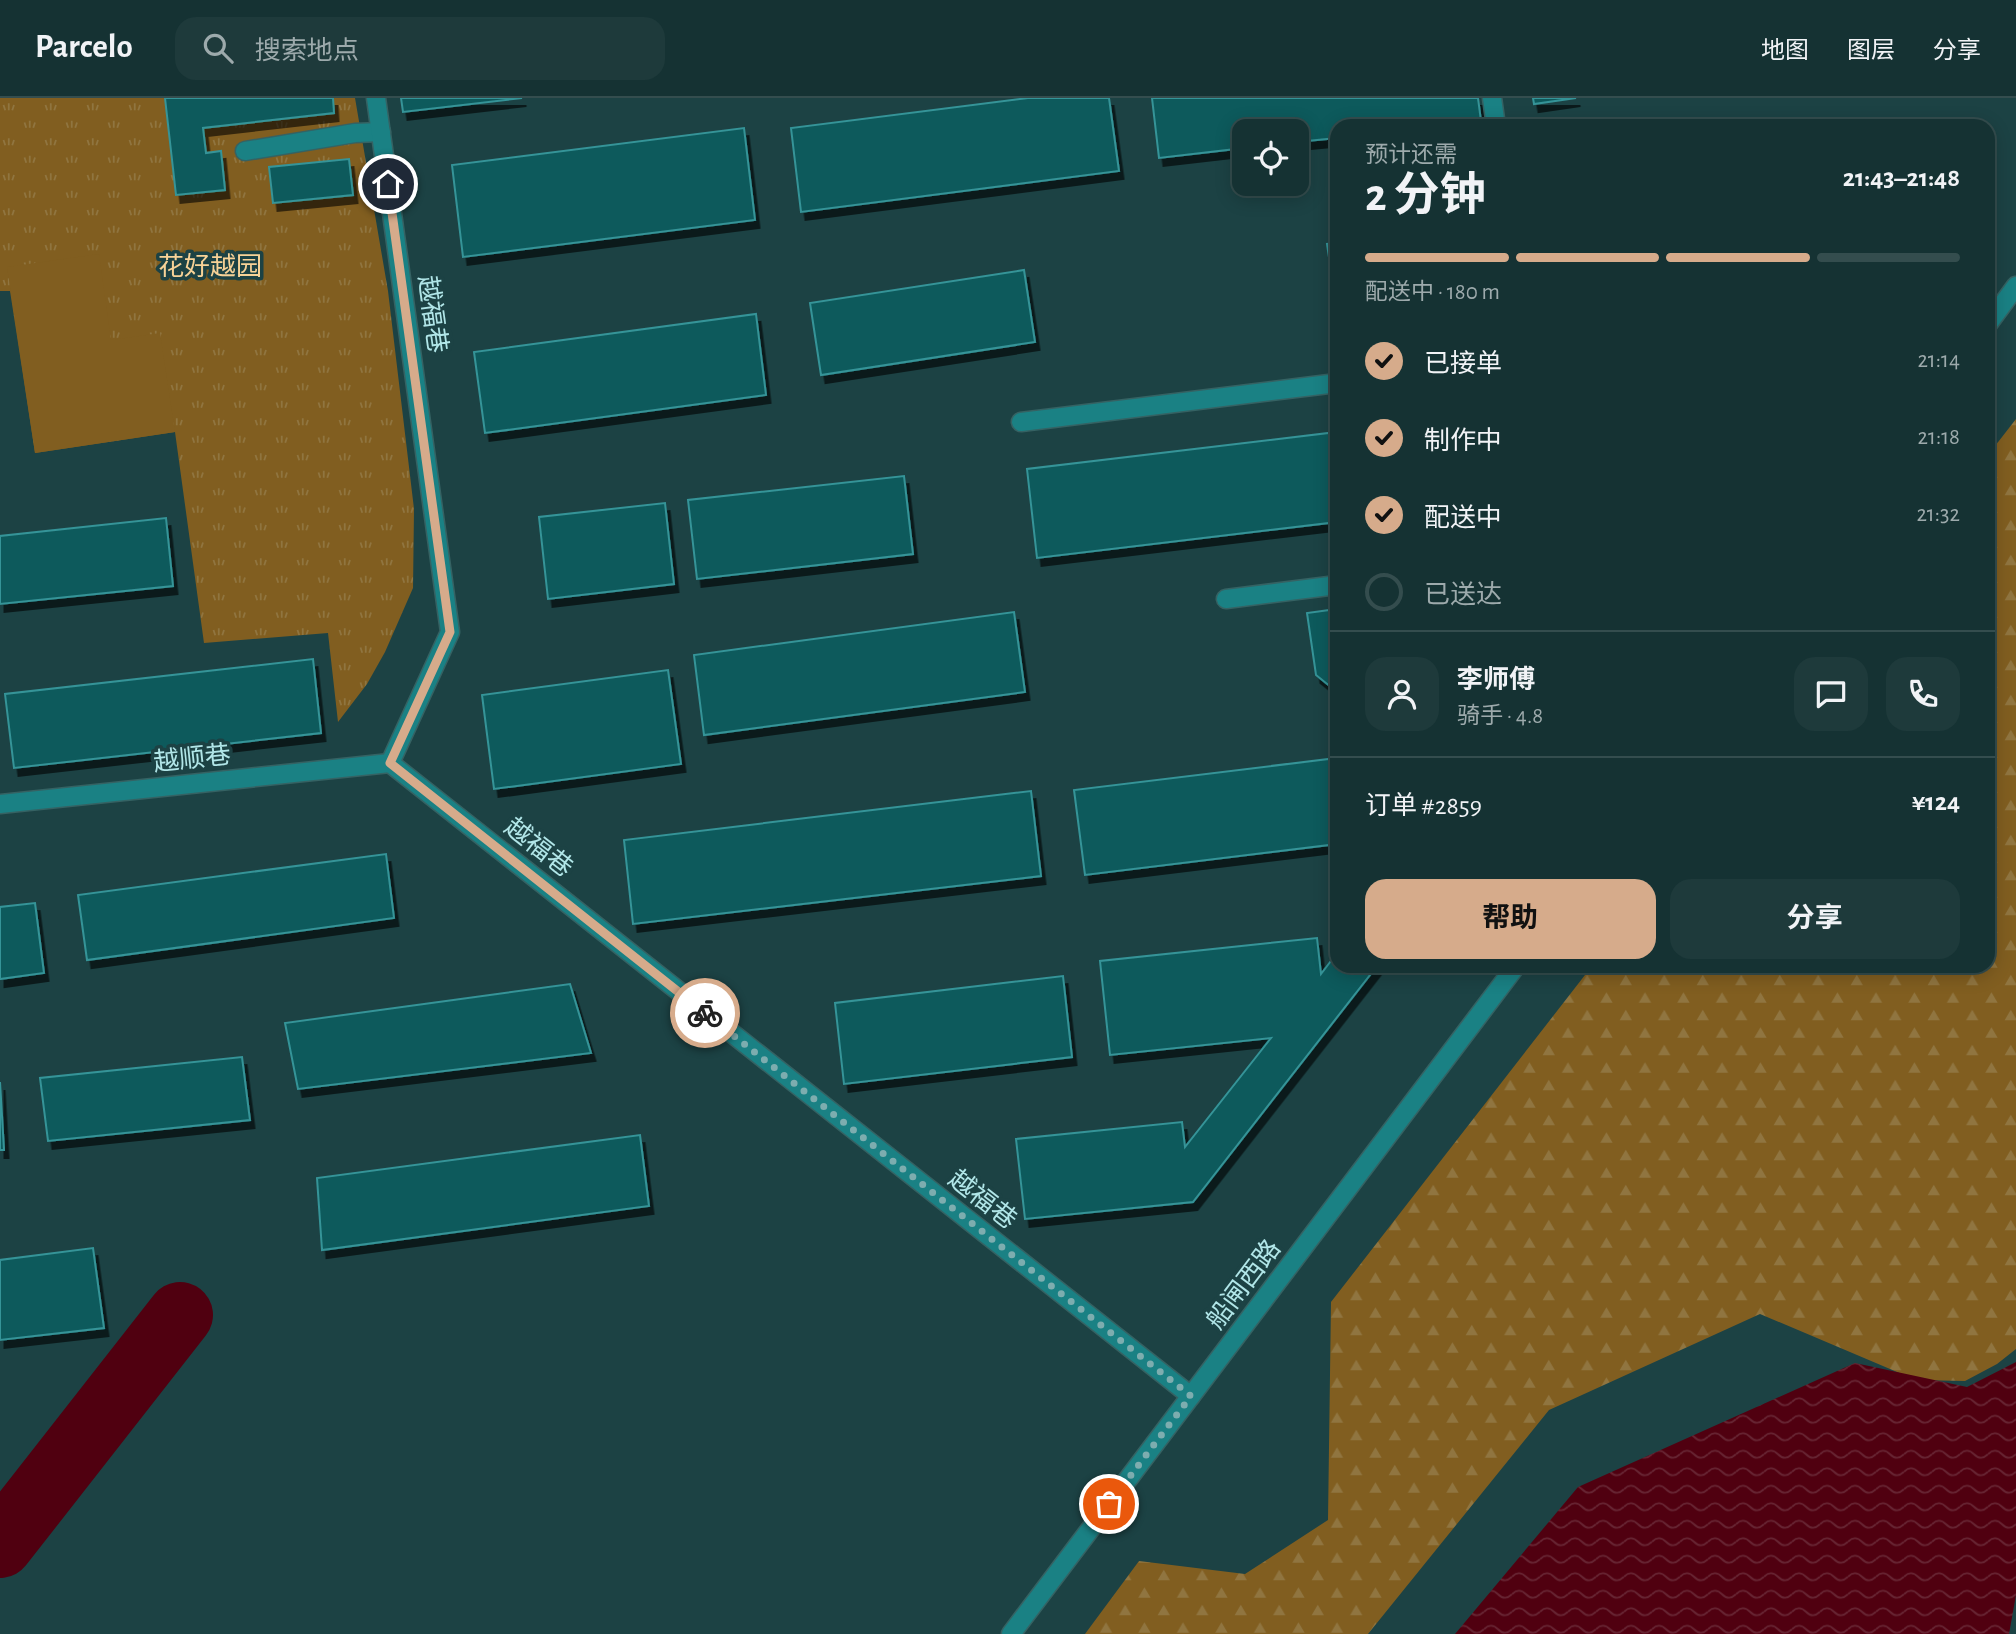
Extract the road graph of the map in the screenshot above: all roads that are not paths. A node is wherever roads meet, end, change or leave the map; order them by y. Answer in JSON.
{"nodes":[{"id":1,"x":376,"y":98,"type":"edge"},
{"id":2,"x":1492,"y":98,"type":"edge"},
{"id":3,"x":1495,"y":119,"type":"edge"},
{"id":4,"x":381,"y":132,"type":"junction"},
{"id":5,"x":245,"y":151,"type":"dead end"},
{"id":6,"x":2016,"y":286,"type":"edge"},
{"id":7,"x":1995,"y":314,"type":"edge"},
{"id":8,"x":1330,"y":384,"type":"edge"},
{"id":9,"x":1021,"y":422,"type":"dead end"},
{"id":10,"x":1330,"y":586,"type":"edge"},
{"id":11,"x":1226,"y":599,"type":"dead end"},
{"id":12,"x":390,"y":763,"type":"junction"},
{"id":13,"x":0,"y":804,"type":"edge"},
{"id":14,"x":1511,"y":973,"type":"edge"},
{"id":15,"x":1191,"y":1396,"type":"junction"},
{"id":16,"x":1011,"y":1634,"type":"edge"}],
"edges":[{"from":1,"to":4,"type":"street","name":"越福巷"},
{"from":2,"to":3,"type":"street"},
{"from":4,"to":5,"type":"street"},
{"from":4,"to":12,"type":"street","name":"越福巷"},
{"from":6,"to":7,"type":"street"},
{"from":8,"to":9,"type":"street"},
{"from":10,"to":11,"type":"street"},
{"from":12,"to":13,"type":"street","name":"越顺巷"},
{"from":12,"to":15,"type":"street","name":"越福巷"},
{"from":14,"to":15,"type":"street","name":"船闸西路"},
{"from":15,"to":16,"type":"street","name":"船闸西路"}]}
